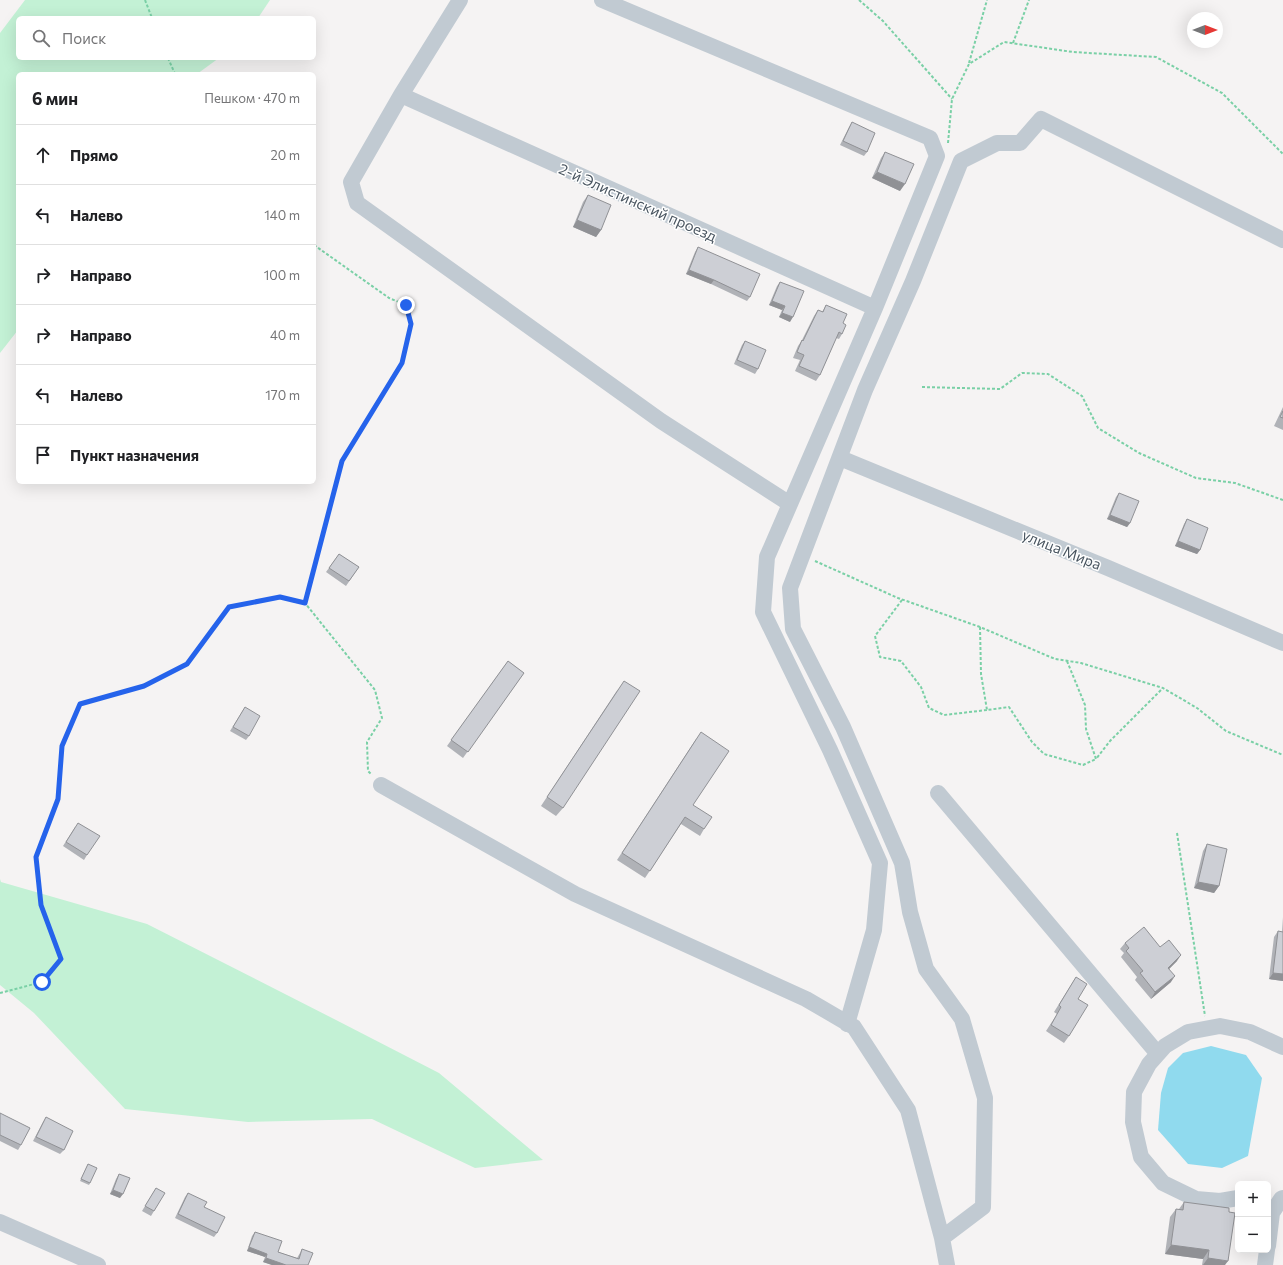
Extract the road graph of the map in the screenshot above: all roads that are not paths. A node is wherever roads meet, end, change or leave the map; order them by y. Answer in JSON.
{"nodes":[{"id":1,"x":460,"y":0,"type":"edge"},
{"id":2,"x":602,"y":0,"type":"edge"},
{"id":3,"x":401,"y":95,"type":"junction"},
{"id":4,"x":1283,"y":240,"type":"edge"},
{"id":5,"x":875,"y":308,"type":"junction"},
{"id":6,"x":840,"y":458,"type":"junction"},
{"id":7,"x":790,"y":504,"type":"junction"},
{"id":8,"x":1283,"y":643,"type":"edge"},
{"id":9,"x":381,"y":785,"type":"road end"},
{"id":10,"x":938,"y":793,"type":"dead end"},
{"id":11,"x":847,"y":1024,"type":"junction"},
{"id":12,"x":1283,"y":1047,"type":"edge"},
{"id":13,"x":1158,"y":1054,"type":"junction"},
{"id":14,"x":1235,"y":1198,"type":"edge"},
{"id":15,"x":1283,"y":1198,"type":"edge"},
{"id":16,"x":1271,"y":1210,"type":"edge"},
{"id":17,"x":0,"y":1222,"type":"edge"},
{"id":18,"x":942,"y":1238,"type":"junction"},
{"id":19,"x":1267,"y":1253,"type":"edge"},
{"id":20,"x":98,"y":1265,"type":"edge"},
{"id":21,"x":947,"y":1265,"type":"edge"},
{"id":22,"x":1266,"y":1265,"type":"edge"}],
"edges":[{"from":1,"to":3,"type":"street"},
{"from":2,"to":5,"type":"street"},
{"from":3,"to":5,"type":"street","name":"2-й Элистинский проезд"},
{"from":3,"to":7,"type":"street"},
{"from":4,"to":6,"type":"street"},
{"from":5,"to":7,"type":"street"},
{"from":6,"to":8,"type":"street","name":"улица Мира"},
{"from":6,"to":18,"type":"street"},
{"from":7,"to":11,"type":"street"},
{"from":9,"to":11,"type":"street"},
{"from":10,"to":13,"type":"street"},
{"from":11,"to":18,"type":"street"},
{"from":12,"to":13,"type":"street"},
{"from":13,"to":14,"type":"street"},
{"from":15,"to":16,"type":"street"},
{"from":17,"to":20,"type":"street"},
{"from":18,"to":21,"type":"street"},
{"from":19,"to":22,"type":"street"}]}
